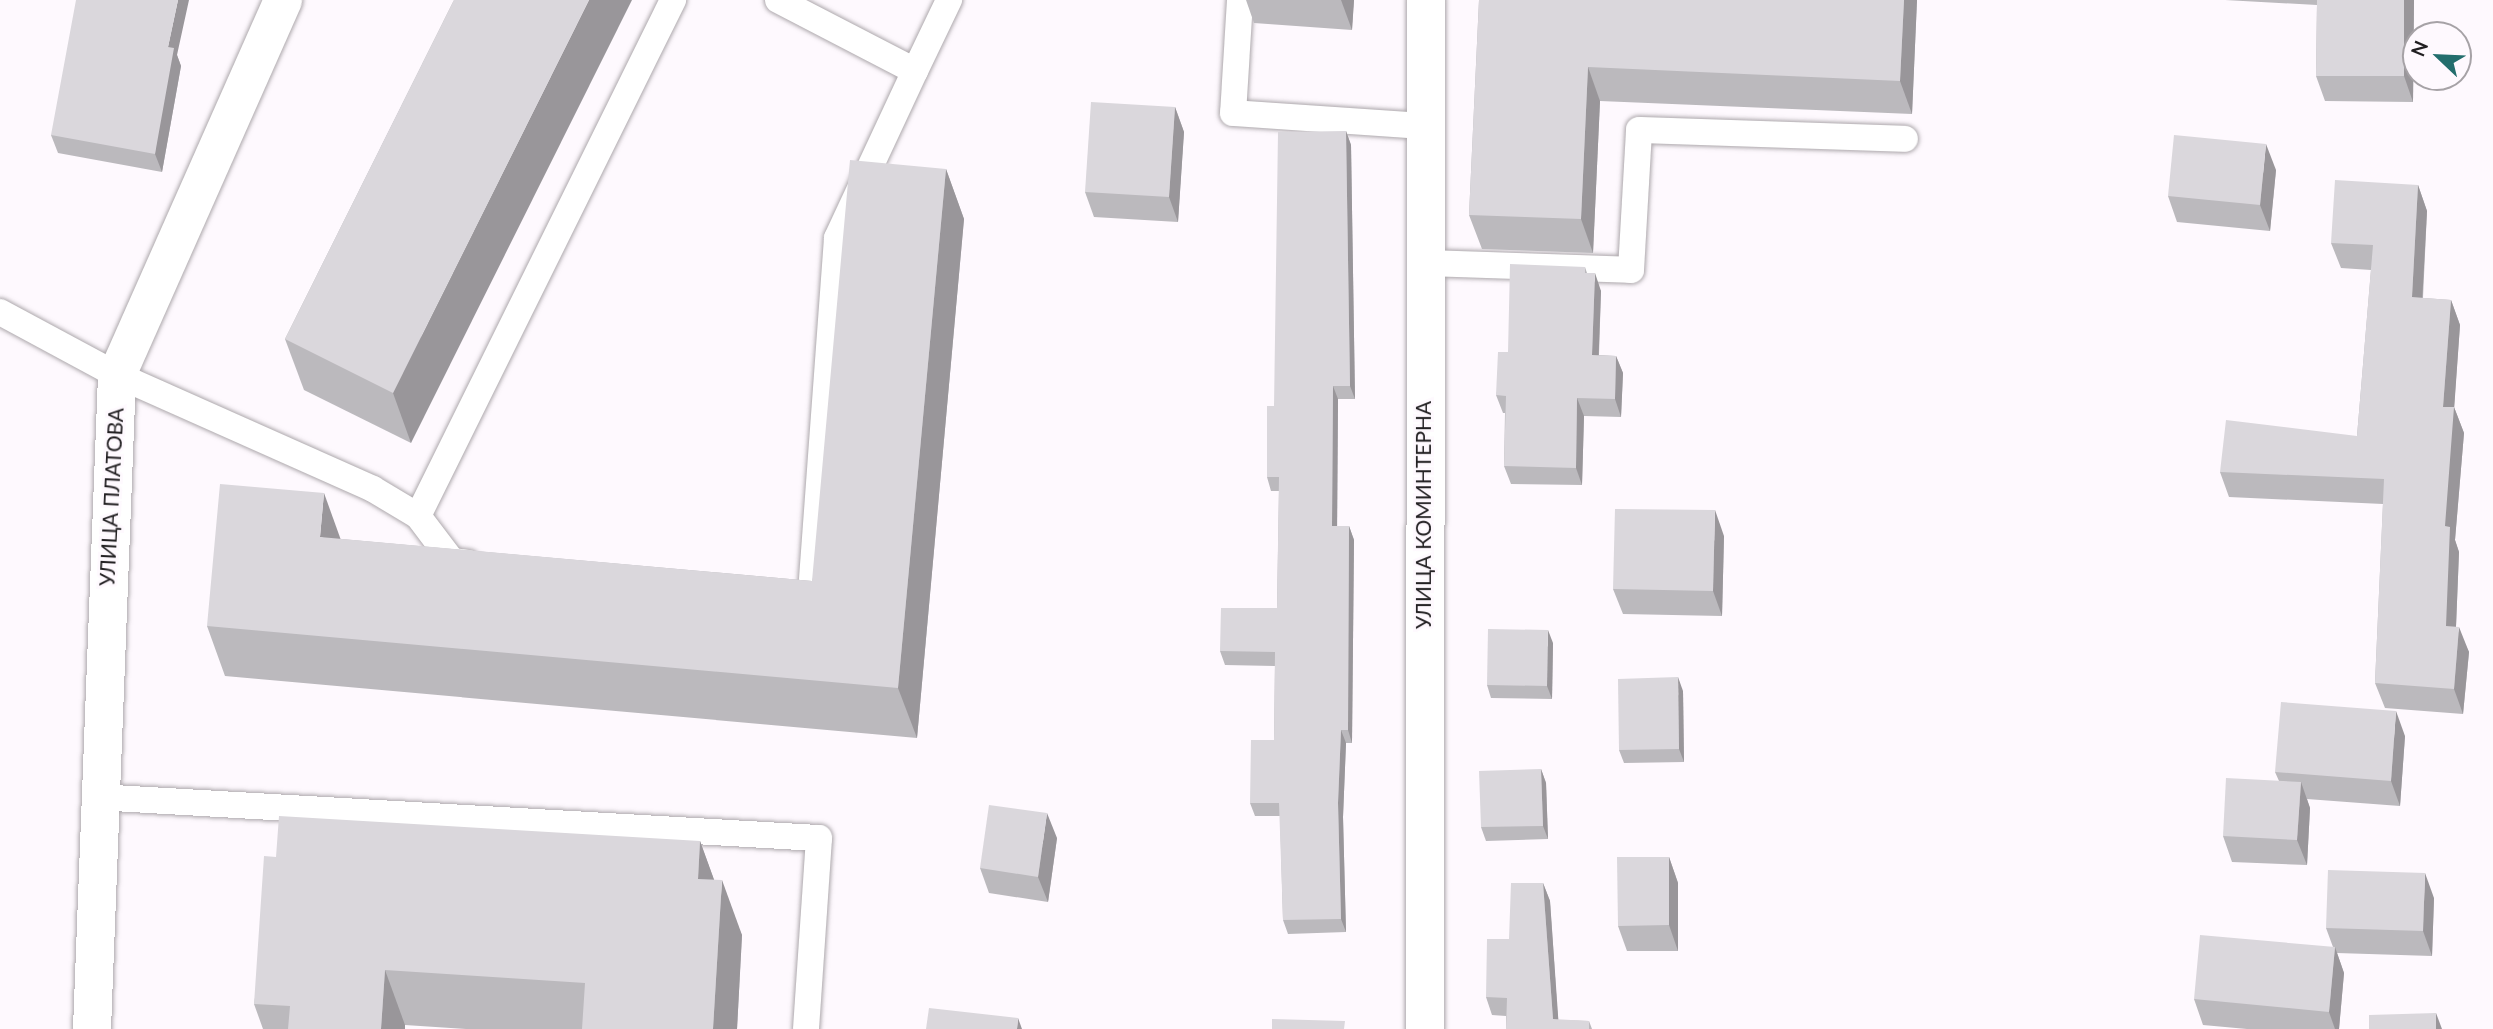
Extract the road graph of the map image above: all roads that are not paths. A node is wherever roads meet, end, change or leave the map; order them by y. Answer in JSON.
{"nodes":[{"id":1,"x":283,"y":0,"type":"edge"},
{"id":2,"x":673,"y":0,"type":"edge"},
{"id":3,"x":778,"y":0,"type":"edge"},
{"id":4,"x":949,"y":0,"type":"edge"},
{"id":5,"x":1240,"y":0,"type":"edge"},
{"id":6,"x":1426,"y":0,"type":"edge"},
{"id":7,"x":915,"y":71,"type":"junction"},
{"id":8,"x":1425,"y":126,"type":"junction"},
{"id":9,"x":1905,"y":139,"type":"dead end"},
{"id":10,"x":1425,"y":263,"type":"junction"},
{"id":11,"x":0,"y":312,"type":"edge"},
{"id":12,"x":117,"y":375,"type":"junction"},
{"id":13,"x":418,"y":516,"type":"junction"},
{"id":14,"x":494,"y":566,"type":"edge"},
{"id":15,"x":769,"y":600,"type":"edge"},
{"id":16,"x":96,"y":797,"type":"junction"},
{"id":17,"x":92,"y":1029,"type":"edge"},
{"id":18,"x":806,"y":1029,"type":"edge"},
{"id":19,"x":1425,"y":1029,"type":"edge"}],
"edges":[{"from":1,"to":12,"type":"street","name":"УЛИЦА ПЛАТОВА"},
{"from":2,"to":13,"type":"lane"},
{"from":3,"to":7,"type":"lane"},
{"from":4,"to":7,"type":"lane"},
{"from":5,"to":8,"type":"lane"},
{"from":6,"to":8,"type":"street","name":"УЛИЦА КОМИНТЕРНА"},
{"from":7,"to":15,"type":"lane"},
{"from":8,"to":10,"type":"street","name":"УЛИЦА КОМИНТЕРНА"},
{"from":9,"to":10,"type":"lane"},
{"from":10,"to":19,"type":"street","name":"УЛИЦА КОМИНТЕРНА"},
{"from":11,"to":12,"type":"lane"},
{"from":12,"to":13,"type":"lane"},
{"from":12,"to":16,"type":"street","name":"УЛИЦА ПЛАТОВА"},
{"from":13,"to":14,"type":"lane"},
{"from":16,"to":17,"type":"street","name":"УЛИЦА ПЛАТОВА"},
{"from":16,"to":18,"type":"lane"}]}
